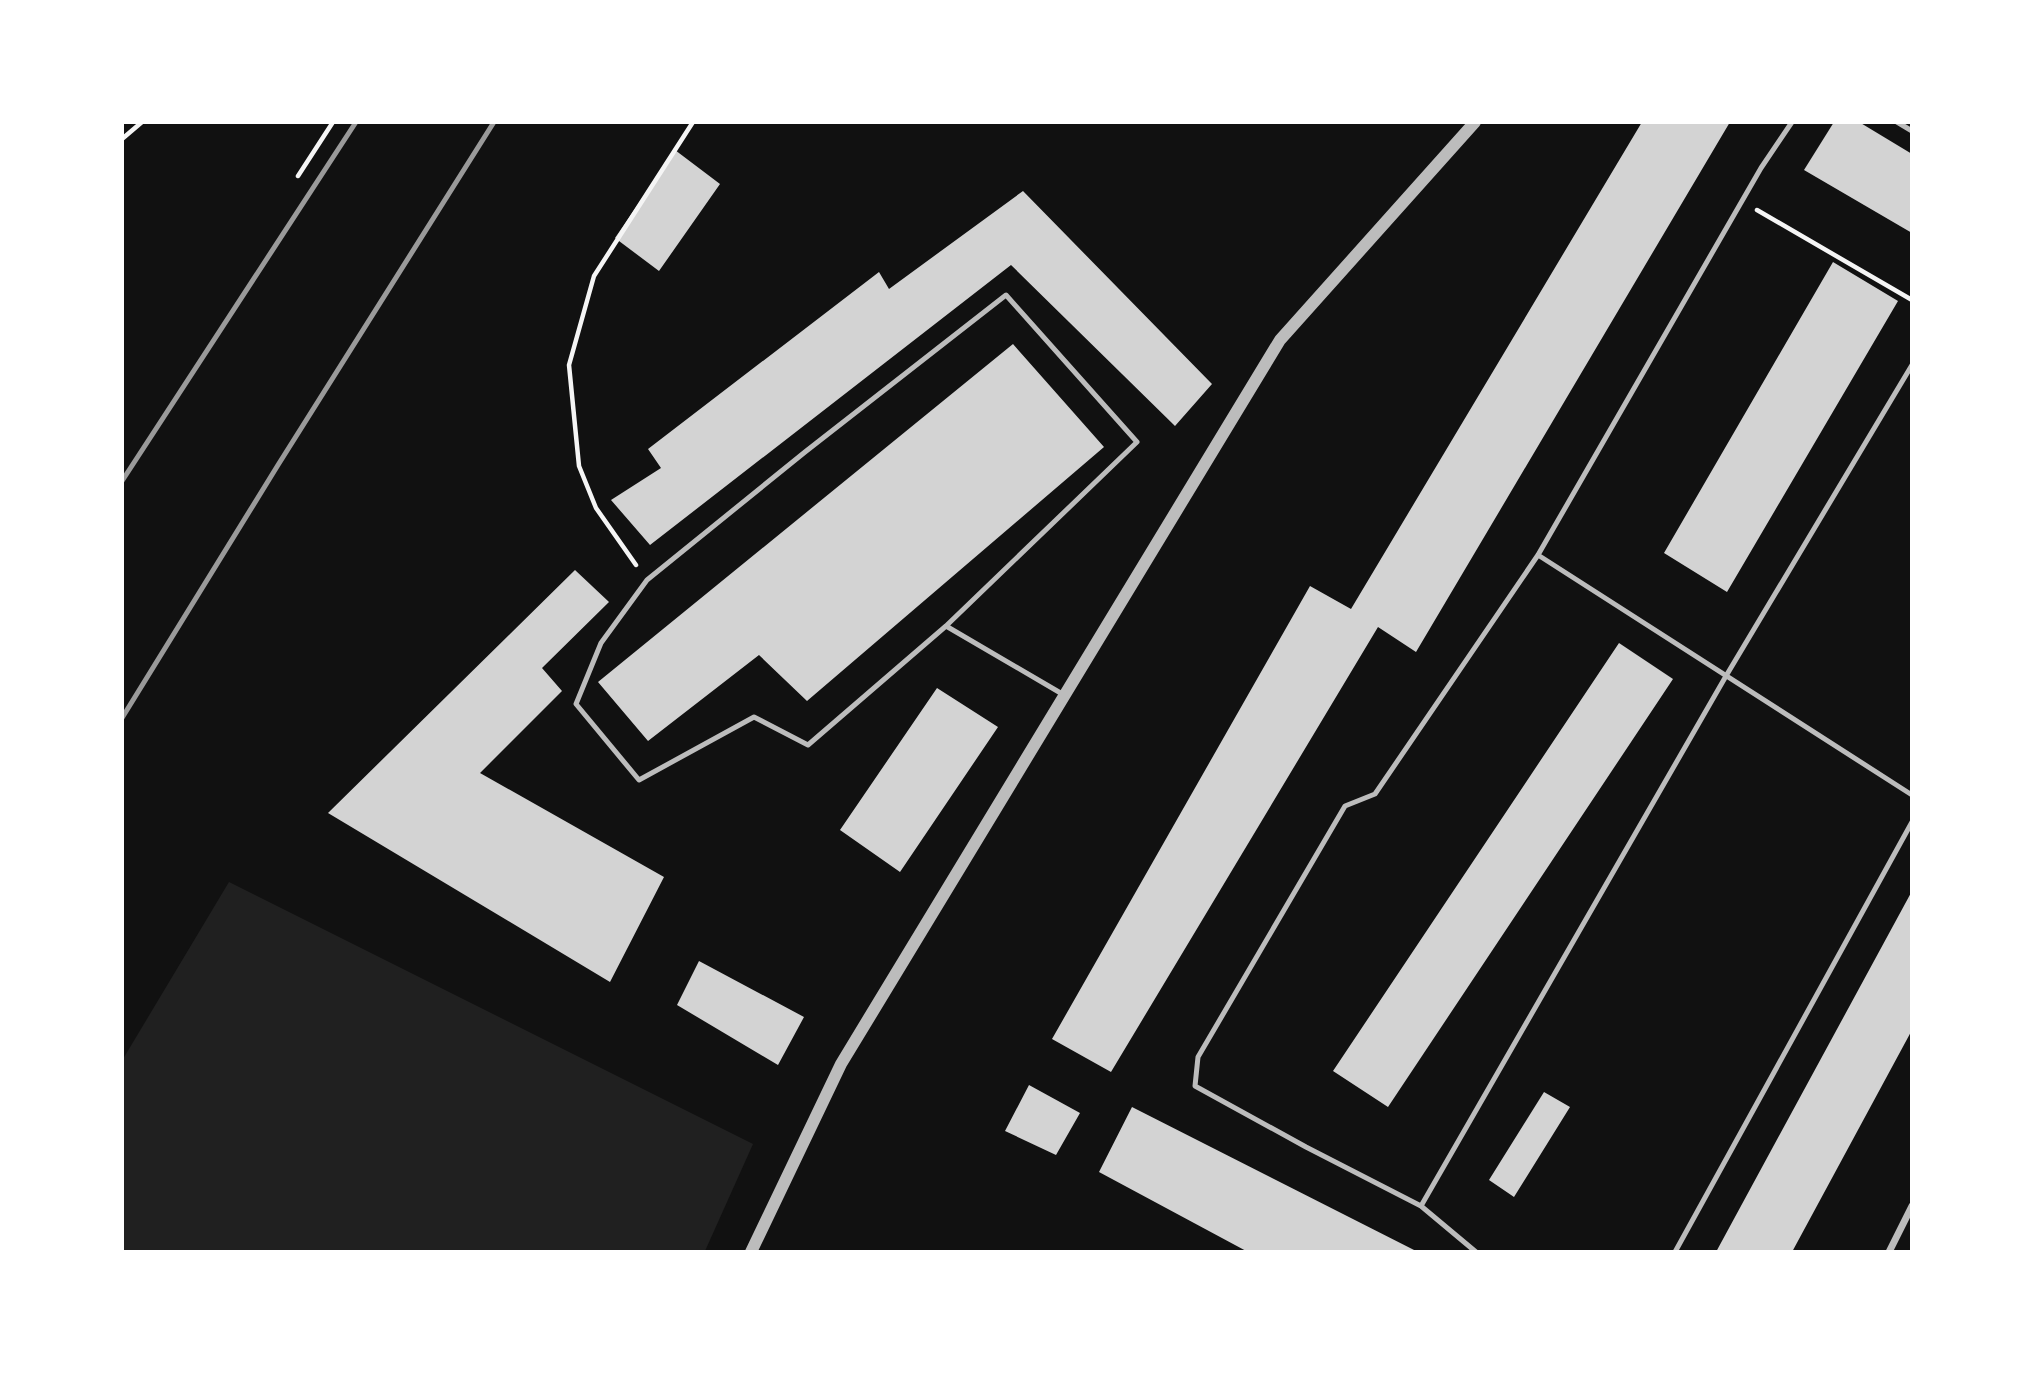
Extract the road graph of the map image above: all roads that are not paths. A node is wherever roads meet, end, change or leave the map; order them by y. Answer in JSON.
{"nodes":[{"id":1,"x":1475,"y":122,"type":"edge"},
{"id":2,"x":1791,"y":122,"type":"edge"},
{"id":3,"x":1897,"y":122,"type":"edge"},
{"id":4,"x":1912,"y":131,"type":"edge"},
{"id":5,"x":1912,"y":365,"type":"edge"},
{"id":6,"x":1538,"y":555,"type":"junction"},
{"id":7,"x":946,"y":626,"type":"junction"},
{"id":8,"x":1726,"y":676,"type":"junction"},
{"id":9,"x":1065,"y":695,"type":"junction"},
{"id":10,"x":1912,"y":795,"type":"edge"},
{"id":11,"x":1912,"y":822,"type":"edge"},
{"id":12,"x":1421,"y":1206,"type":"junction"},
{"id":13,"x":1912,"y":1206,"type":"edge"},
{"id":14,"x":751,"y":1251,"type":"edge"},
{"id":15,"x":1476,"y":1251,"type":"edge"},
{"id":16,"x":1675,"y":1251,"type":"edge"},
{"id":17,"x":1889,"y":1251,"type":"edge"}],
"edges":[{"from":1,"to":9,"type":"street"},
{"from":2,"to":6,"type":"lane"},
{"from":3,"to":4,"type":"lane"},
{"from":5,"to":8,"type":"lane"},
{"from":6,"to":8,"type":"lane"},
{"from":6,"to":12,"type":"lane"},
{"from":7,"to":7,"type":"lane"},
{"from":7,"to":9,"type":"lane"},
{"from":8,"to":10,"type":"lane"},
{"from":8,"to":12,"type":"lane"},
{"from":9,"to":14,"type":"street"},
{"from":11,"to":16,"type":"lane"},
{"from":12,"to":15,"type":"lane"},
{"from":13,"to":17,"type":"street"}]}
